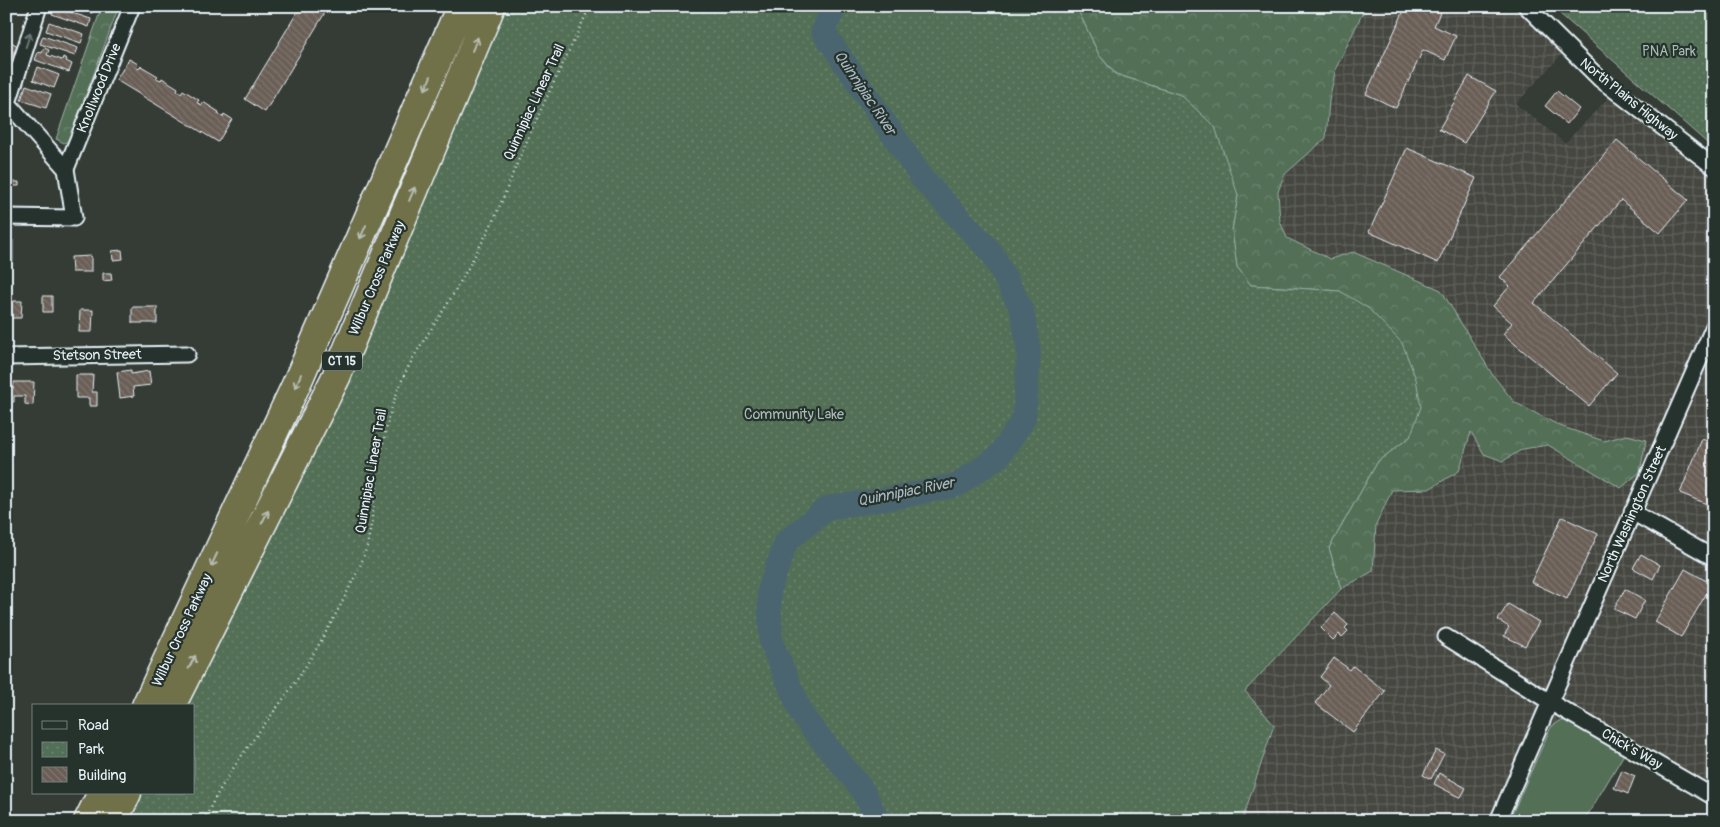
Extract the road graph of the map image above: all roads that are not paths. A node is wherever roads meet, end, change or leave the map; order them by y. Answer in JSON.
{"nodes":[{"id":1,"x":39,"y":6,"type":"edge"},
{"id":2,"x":132,"y":6,"type":"edge"},
{"id":3,"x":461,"y":6,"type":"edge"},
{"id":4,"x":491,"y":6,"type":"edge"},
{"id":5,"x":1526,"y":6,"type":"edge"},
{"id":6,"x":7,"y":102,"type":"edge"},
{"id":7,"x":1714,"y":167,"type":"edge"},
{"id":8,"x":66,"y":168,"type":"junction"},
{"id":9,"x":6,"y":217,"type":"edge"},
{"id":10,"x":1714,"y":326,"type":"edge"},
{"id":11,"x":187,"y":354,"type":"dead end"},
{"id":12,"x":6,"y":357,"type":"edge"},
{"id":13,"x":1632,"y":512,"type":"junction"},
{"id":14,"x":1714,"y":558,"type":"edge"},
{"id":15,"x":1446,"y":637,"type":"dead end"},
{"id":16,"x":1550,"y":702,"type":"junction"},
{"id":17,"x":147,"y":704,"type":"edge"},
{"id":18,"x":171,"y":704,"type":"edge"},
{"id":19,"x":102,"y":794,"type":"edge"},
{"id":20,"x":126,"y":794,"type":"edge"},
{"id":21,"x":1714,"y":797,"type":"edge"},
{"id":22,"x":88,"y":821,"type":"edge"},
{"id":23,"x":113,"y":821,"type":"edge"},
{"id":24,"x":1498,"y":821,"type":"edge"}],
"edges":[{"from":6,"to":1,"type":"street","one_way":true},
{"from":2,"to":8,"type":"street","name":"Knollwood Drive"},
{"from":3,"to":17,"type":"highway","name":"Wilbur Cross Parkway","number":"CT 15","one_way":true},
{"from":18,"to":4,"type":"highway","name":"Wilbur Cross Parkway","number":"CT 15","one_way":true},
{"from":5,"to":7,"type":"street","name":"North Plains Highway"},
{"from":6,"to":8,"type":"street"},
{"from":8,"to":9,"type":"street"},
{"from":10,"to":13,"type":"street","name":"North Washington Street"},
{"from":11,"to":12,"type":"street","name":"Stetson Street"},
{"from":13,"to":14,"type":"street"},
{"from":13,"to":16,"type":"street","name":"North Washington Street"},
{"from":15,"to":16,"type":"street","name":"Chick's Way"},
{"from":16,"to":21,"type":"street","name":"Chick's Way"},
{"from":16,"to":24,"type":"street","name":"North Washington Street"},
{"from":19,"to":22,"type":"highway"},
{"from":20,"to":23,"type":"highway"}]}
